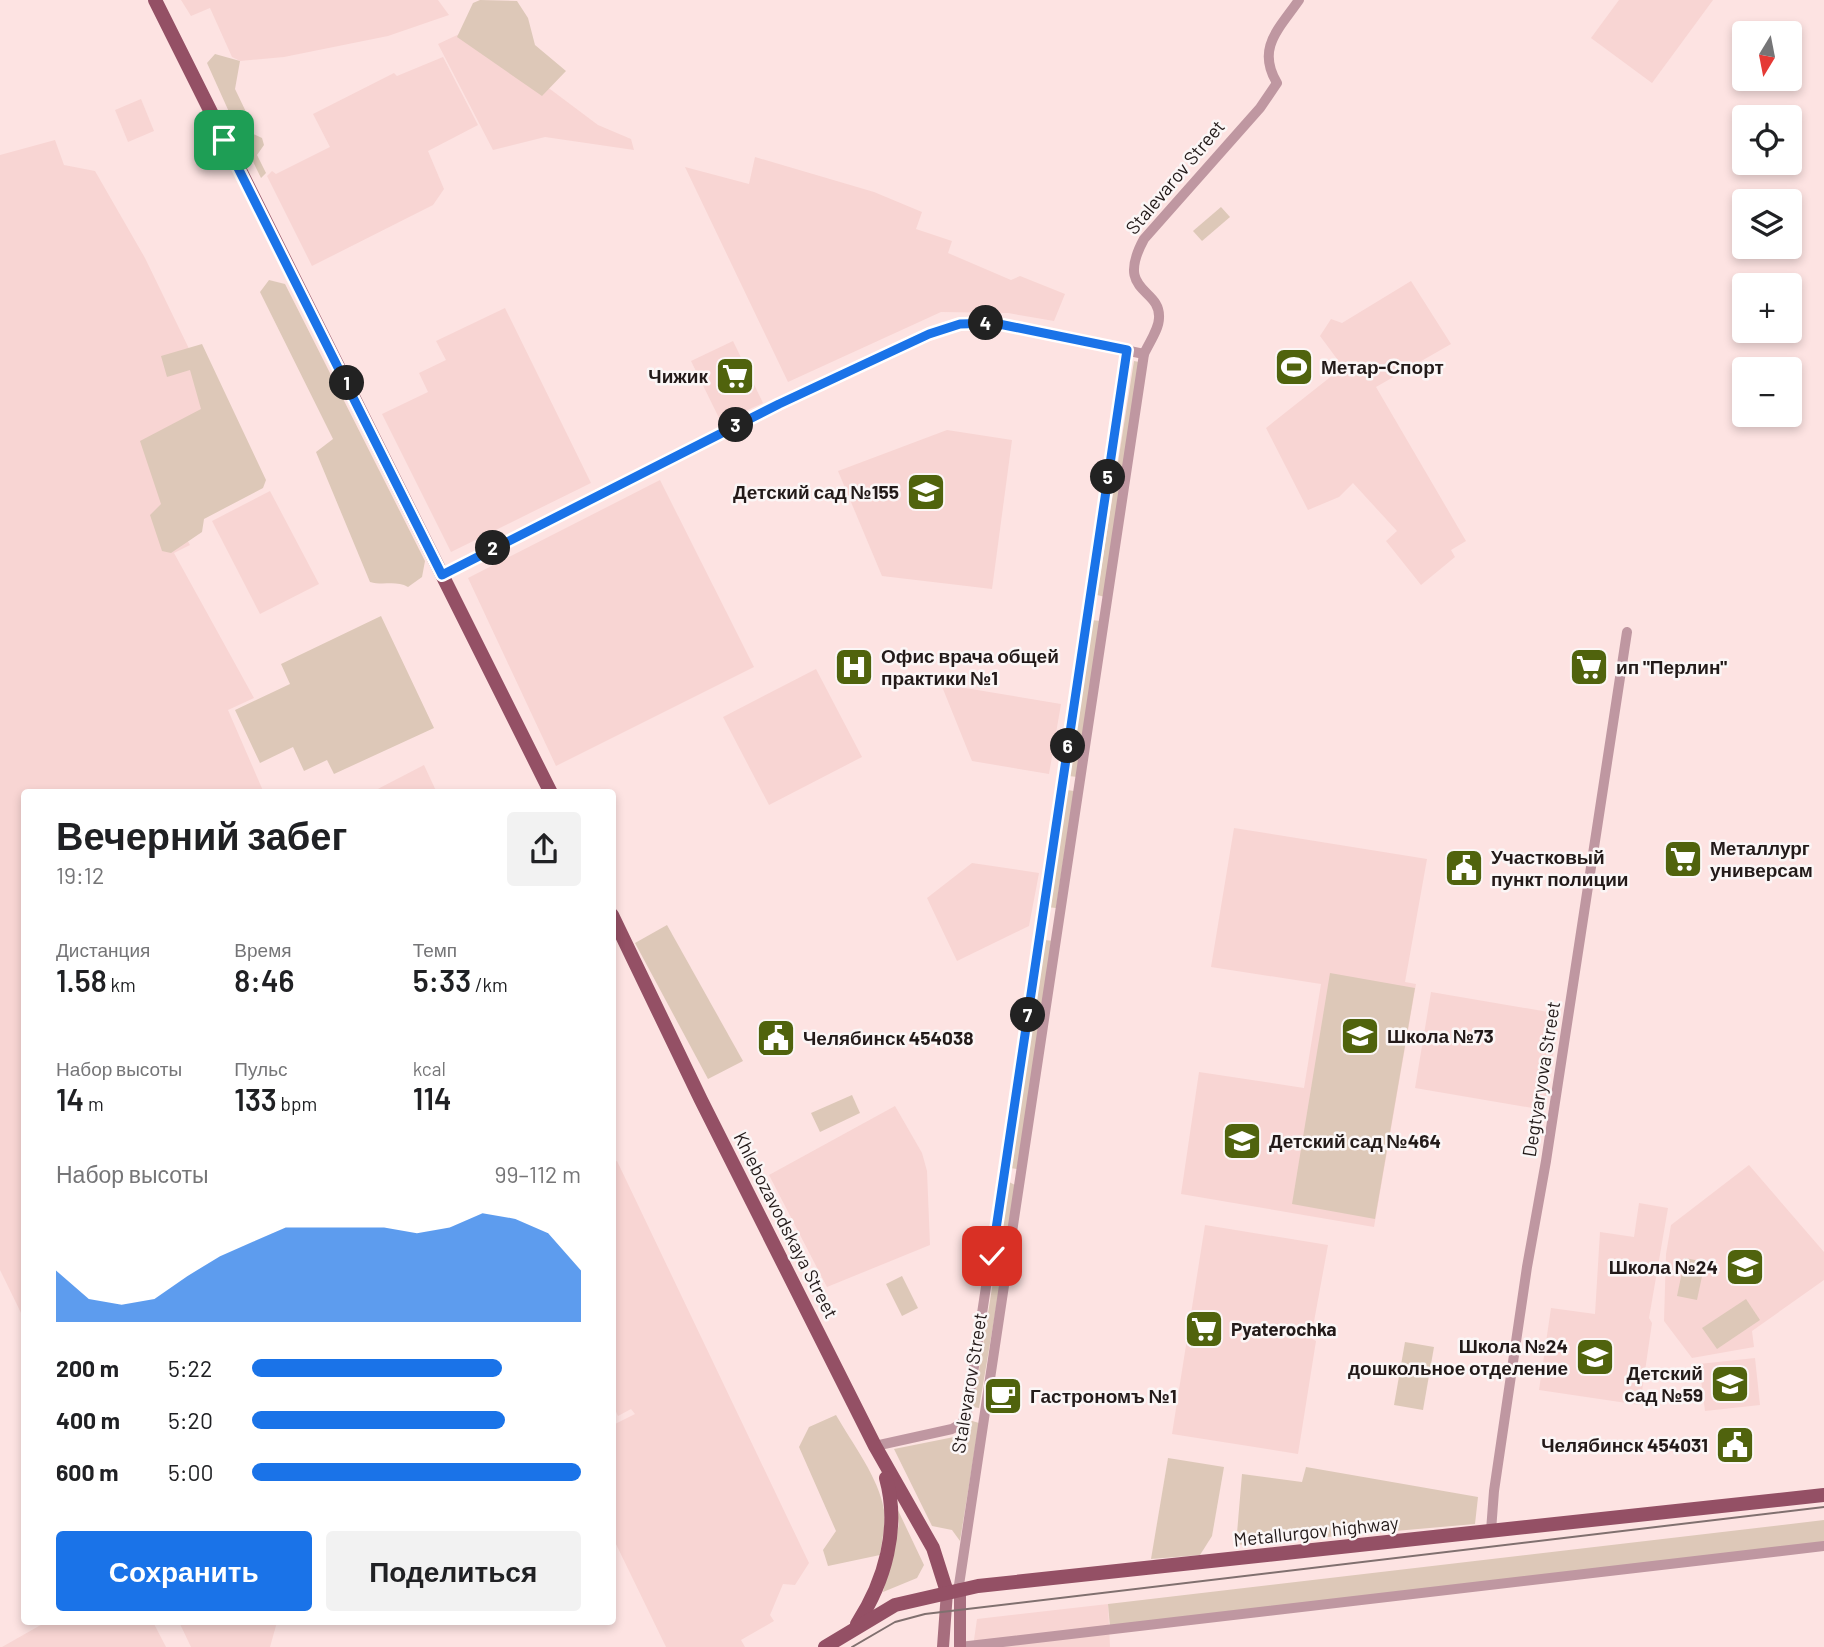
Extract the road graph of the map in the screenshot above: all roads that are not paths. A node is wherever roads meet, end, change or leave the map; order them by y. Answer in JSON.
{"nodes":[{"id":1,"x":155,"y":0,"type":"edge"},
{"id":2,"x":1298,"y":0,"type":"edge"},
{"id":3,"x":1127,"y":350,"type":"junction"},
{"id":4,"x":1144,"y":354,"type":"junction"},
{"id":5,"x":442,"y":575,"type":"junction"},
{"id":6,"x":1088,"y":608,"type":"junction"},
{"id":7,"x":1105,"y":611,"type":"junction"},
{"id":8,"x":1627,"y":632,"type":"dead end"},
{"id":9,"x":549,"y":789,"type":"edge"},
{"id":10,"x":616,"y":923,"type":"edge"},
{"id":11,"x":967,"y":1413,"type":"junction"},
{"id":12,"x":983,"y":1421,"type":"junction"},
{"id":13,"x":878,"y":1451,"type":"junction"},
{"id":14,"x":1824,"y":1495,"type":"edge"},
{"id":15,"x":1491,"y":1531,"type":"junction"},
{"id":16,"x":1824,"y":1546,"type":"edge"},
{"id":17,"x":956,"y":1588,"type":"junction"},
{"id":18,"x":855,"y":1628,"type":"junction"},
{"id":19,"x":943,"y":1646,"type":"edge"},
{"id":20,"x":825,"y":1647,"type":"edge"},
{"id":21,"x":960,"y":1647,"type":"edge"}],
"edges":[{"from":1,"to":5,"type":"main road"},
{"from":2,"to":4,"type":"street","name":"Stalevarov Street"},
{"from":3,"to":4,"type":"street"},
{"from":3,"to":5,"type":"street"},
{"from":3,"to":6,"type":"street","name":"Stalevarov Street"},
{"from":4,"to":7,"type":"street","name":"Stalevarov Street"},
{"from":5,"to":9,"type":"main road"},
{"from":6,"to":7,"type":"street"},
{"from":6,"to":11,"type":"street","name":"Stalevarov Street"},
{"from":7,"to":12,"type":"street","name":"Stalevarov Street"},
{"from":8,"to":15,"type":"street","name":"Degtyaryova Street"},
{"from":10,"to":13,"type":"main road","name":"Khlebozavodskaya Street"},
{"from":11,"to":12,"type":"street"},
{"from":11,"to":13,"type":"street"},
{"from":12,"to":17,"type":"street","name":"Stalevarov Street"},
{"from":13,"to":17,"type":"main road","name":"Khlebozavodskaya Street"},
{"from":13,"to":18,"type":"main road"},
{"from":14,"to":15,"type":"main road","name":"Metallurgov highway"},
{"from":15,"to":17,"type":"main road","name":"Metallurgov highway"},
{"from":16,"to":21,"type":"street"},
{"from":17,"to":18,"type":"main road","name":"Metallurgov highway"},
{"from":17,"to":19,"type":"main road","name":"Stalevarov Street"},
{"from":17,"to":21,"type":"main road","name":"Stalevarov Street"},
{"from":18,"to":20,"type":"main road","name":"Metallurgov highway"},
{"from":19,"to":21,"type":"main road"}]}
